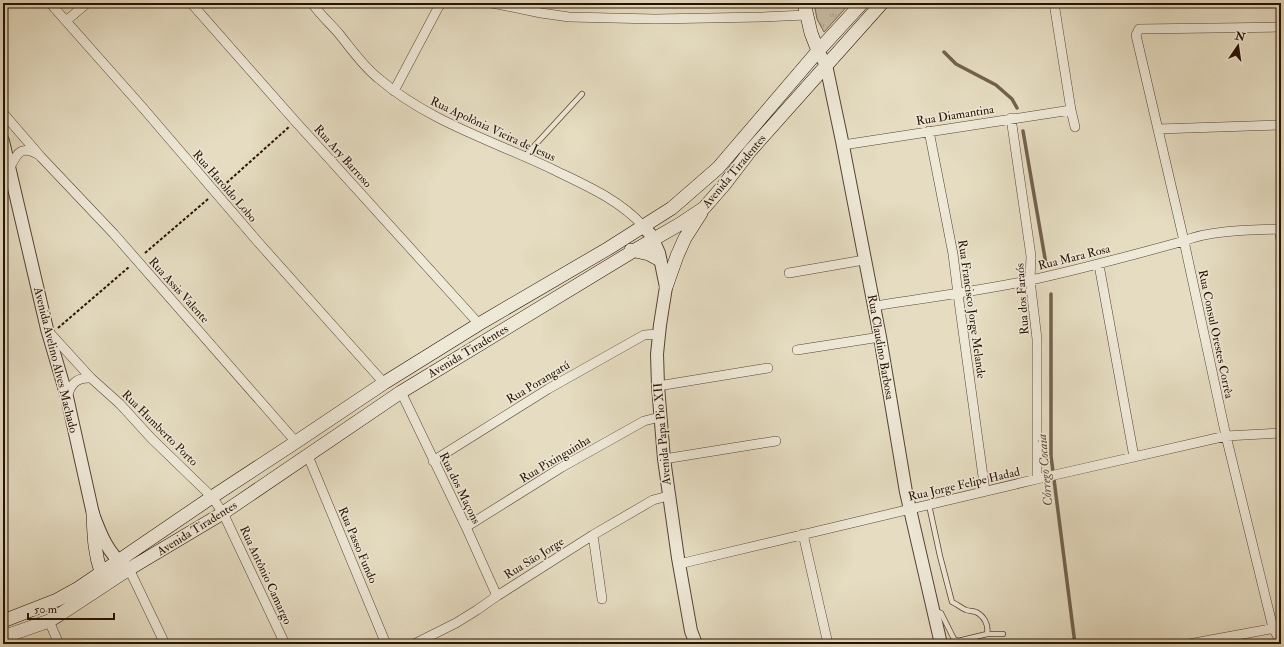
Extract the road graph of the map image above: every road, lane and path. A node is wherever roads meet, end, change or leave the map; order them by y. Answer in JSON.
{"nodes":[{"id":1,"x":50,"y":3,"type":"edge"},
{"id":2,"x":87,"y":3,"type":"edge"},
{"id":3,"x":191,"y":3,"type":"edge"},
{"id":4,"x":312,"y":3,"type":"edge"},
{"id":5,"x":442,"y":3,"type":"edge"},
{"id":6,"x":492,"y":3,"type":"edge"},
{"id":7,"x":862,"y":3,"type":"edge"},
{"id":8,"x":882,"y":3,"type":"edge"},
{"id":9,"x":1054,"y":3,"type":"edge"},
{"id":10,"x":805,"y":9,"type":"edge"},
{"id":11,"x":66,"y":21,"type":"junction"},
{"id":12,"x":1281,"y":27,"type":"edge"},
{"id":13,"x":818,"y":51,"type":"junction"},
{"id":14,"x":826,"y":65,"type":"junction"},
{"id":15,"x":394,"y":91,"type":"junction"},
{"id":16,"x":582,"y":94,"type":"dead end"},
{"id":17,"x":1071,"y":110,"type":"junction"},
{"id":18,"x":3,"y":113,"type":"edge"},
{"id":19,"x":1011,"y":118,"type":"junction"},
{"id":20,"x":295,"y":121,"type":"junction"},
{"id":21,"x":1281,"y":125,"type":"edge"},
{"id":22,"x":1074,"y":128,"type":"dead end"},
{"id":23,"x":1158,"y":129,"type":"junction"},
{"id":24,"x":929,"y":130,"type":"junction"},
{"id":25,"x":3,"y":141,"type":"edge"},
{"id":26,"x":843,"y":144,"type":"junction"},
{"id":27,"x":525,"y":156,"type":"junction"},
{"id":28,"x":41,"y":157,"type":"junction"},
{"id":29,"x":10,"y":167,"type":"junction"},
{"id":30,"x":215,"y":193,"type":"junction"},
{"id":31,"x":704,"y":208,"type":"junction"},
{"id":32,"x":643,"y":226,"type":"junction"},
{"id":33,"x":1280,"y":229,"type":"edge"},
{"id":34,"x":653,"y":240,"type":"junction"},
{"id":35,"x":1281,"y":240,"type":"edge"},
{"id":36,"x":1184,"y":241,"type":"junction"},
{"id":37,"x":609,"y":248,"type":"junction"},
{"id":38,"x":635,"y":250,"type":"junction"},
{"id":39,"x":660,"y":260,"type":"junction"},
{"id":40,"x":864,"y":260,"type":"junction"},
{"id":41,"x":1099,"y":265,"type":"junction"},
{"id":42,"x":789,"y":273,"type":"dead end"},
{"id":43,"x":1030,"y":280,"type":"junction"},
{"id":44,"x":666,"y":287,"type":"junction"},
{"id":45,"x":958,"y":294,"type":"junction"},
{"id":46,"x":874,"y":306,"type":"junction"},
{"id":47,"x":478,"y":324,"type":"junction"},
{"id":48,"x":47,"y":329,"type":"junction"},
{"id":49,"x":659,"y":334,"type":"junction"},
{"id":50,"x":880,"y":338,"type":"junction"},
{"id":51,"x":797,"y":350,"type":"dead end"},
{"id":52,"x":768,"y":368,"type":"dead end"},
{"id":53,"x":91,"y":378,"type":"junction"},
{"id":54,"x":384,"y":383,"type":"junction"},
{"id":55,"x":658,"y":386,"type":"junction"},
{"id":56,"x":401,"y":392,"type":"junction"},
{"id":57,"x":66,"y":397,"type":"junction"},
{"id":58,"x":660,"y":417,"type":"junction"},
{"id":59,"x":1281,"y":433,"type":"edge"},
{"id":60,"x":1226,"y":436,"type":"junction"},
{"id":61,"x":776,"y":441,"type":"dead end"},
{"id":62,"x":296,"y":442,"type":"junction"},
{"id":63,"x":308,"y":456,"type":"junction"},
{"id":64,"x":1134,"y":457,"type":"junction"},
{"id":65,"x":664,"y":460,"type":"junction"},
{"id":66,"x":433,"y":461,"type":"junction"},
{"id":67,"x":1039,"y":478,"type":"junction"},
{"id":68,"x":985,"y":491,"type":"junction"},
{"id":69,"x":668,"y":496,"type":"junction"},
{"id":70,"x":212,"y":497,"type":"junction"},
{"id":71,"x":929,"y":504,"type":"junction"},
{"id":72,"x":910,"y":509,"type":"junction"},
{"id":73,"x":223,"y":513,"type":"junction"},
{"id":74,"x":93,"y":514,"type":"junction"},
{"id":75,"x":466,"y":527,"type":"junction"},
{"id":76,"x":803,"y":534,"type":"junction"},
{"id":77,"x":593,"y":535,"type":"junction"},
{"id":78,"x":117,"y":560,"type":"junction"},
{"id":79,"x":679,"y":564,"type":"junction"},
{"id":80,"x":129,"y":569,"type":"junction"},
{"id":81,"x":102,"y":572,"type":"junction"},
{"id":82,"x":497,"y":596,"type":"junction"},
{"id":83,"x":602,"y":599,"type":"dead end"},
{"id":84,"x":933,"y":611,"type":"junction"},
{"id":85,"x":3,"y":621,"type":"edge"},
{"id":86,"x":49,"y":621,"type":"junction"},
{"id":87,"x":1277,"y":628,"type":"edge"},
{"id":88,"x":4,"y":633,"type":"edge"},
{"id":89,"x":987,"y":634,"type":"junction"},
{"id":90,"x":1003,"y":634,"type":"dead end"},
{"id":91,"x":1281,"y":642,"type":"edge"},
{"id":92,"x":59,"y":644,"type":"edge"},
{"id":93,"x":165,"y":644,"type":"edge"},
{"id":94,"x":285,"y":644,"type":"edge"},
{"id":95,"x":386,"y":644,"type":"edge"},
{"id":96,"x":414,"y":644,"type":"edge"},
{"id":97,"x":696,"y":644,"type":"edge"},
{"id":98,"x":828,"y":644,"type":"edge"},
{"id":99,"x":941,"y":644,"type":"edge"},
{"id":100,"x":1189,"y":644,"type":"edge"}],
"edges":[{"from":1,"to":11,"type":"street","name":"Rua Haroldo Lobo"},
{"from":2,"to":11,"type":"street"},
{"from":3,"to":20,"type":"street","name":"Rua Ary Barroso"},
{"from":4,"to":15,"type":"street","name":"Rua Apolônia Vieira de Jesus"},
{"from":5,"to":15,"type":"street"},
{"from":6,"to":10,"type":"street"},
{"from":7,"to":13,"type":"main road","name":"Avenida Tiradentes"},
{"from":8,"to":14,"type":"main road","name":"Avenida Tiradentes"},
{"from":9,"to":17,"type":"street"},
{"from":10,"to":13,"type":"main road"},
{"from":11,"to":30,"type":"street","name":"Rua Haroldo Lobo"},
{"from":12,"to":23,"type":"street","name":"Rua Consul Orestes Corrêa"},
{"from":13,"to":14,"type":"street","name":"Rua Claudino Barbosa"},
{"from":13,"to":32,"type":"main road","name":"Avenida Tiradentes"},
{"from":14,"to":26,"type":"street","name":"Rua Claudino Barbosa"},
{"from":14,"to":31,"type":"main road","name":"Avenida Tiradentes"},
{"from":15,"to":27,"type":"street","name":"Rua Apolônia Vieira de Jesus"},
{"from":16,"to":27,"type":"lane"},
{"from":17,"to":19,"type":"street","name":"Rua Diamantina"},
{"from":17,"to":22,"type":"street"},
{"from":18,"to":28,"type":"street","name":"Rua Assis Valente"},
{"from":19,"to":24,"type":"street","name":"Rua Diamantina"},
{"from":19,"to":43,"type":"street","name":"Rua dos Faraós"},
{"from":20,"to":30,"type":"path"},
{"from":20,"to":47,"type":"street","name":"Rua Ary Barroso"},
{"from":21,"to":23,"type":"street"},
{"from":23,"to":36,"type":"street","name":"Rua Consul Orestes Corrêa"},
{"from":24,"to":26,"type":"street","name":"Rua Diamantina"},
{"from":24,"to":45,"type":"street","name":"Rua Francisco Jorge Melande"},
{"from":25,"to":29,"type":"street","name":"Avenida Avelino Alves Machado"},
{"from":26,"to":40,"type":"street","name":"Rua Claudino Barbosa"},
{"from":27,"to":32,"type":"street","name":"Rua Apolônia Vieira de Jesus"},
{"from":28,"to":29,"type":"street","name":"Rua Assis Valente"},
{"from":28,"to":62,"type":"street","name":"Rua Assis Valente"},
{"from":29,"to":48,"type":"street","name":"Avenida Avelino Alves Machado"},
{"from":30,"to":54,"type":"street","name":"Rua Haroldo Lobo"},
{"from":31,"to":34,"type":"main road","name":"Avenida Tiradentes"},
{"from":31,"to":44,"type":"main road"},
{"from":32,"to":34,"type":"street","name":"Avenida Papa Pio XII"},
{"from":32,"to":37,"type":"main road","name":"Avenida Tiradentes"},
{"from":33,"to":35,"type":"street"},
{"from":33,"to":36,"type":"street","name":"Rua Mara Rosa"},
{"from":34,"to":38,"type":"main road","name":"Avenida Tiradentes"},
{"from":34,"to":39,"type":"street","name":"Avenida Papa Pio XII"},
{"from":36,"to":41,"type":"street","name":"Rua Mara Rosa"},
{"from":36,"to":60,"type":"street","name":"Rua Consul Orestes Corrêa"},
{"from":37,"to":38,"type":"main road"},
{"from":37,"to":47,"type":"main road","name":"Avenida Tiradentes"},
{"from":38,"to":39,"type":"main road"},
{"from":38,"to":56,"type":"main road","name":"Avenida Tiradentes"},
{"from":39,"to":44,"type":"street","name":"Avenida Papa Pio XII"},
{"from":40,"to":42,"type":"street"},
{"from":40,"to":46,"type":"street","name":"Rua Claudino Barbosa"},
{"from":41,"to":43,"type":"street","name":"Rua Mara Rosa"},
{"from":41,"to":64,"type":"street"},
{"from":43,"to":45,"type":"street","name":"Rua Mara Rosa"},
{"from":43,"to":67,"type":"street","name":"Rua dos Faraós"},
{"from":44,"to":49,"type":"street","name":"Avenida Papa Pio XII"},
{"from":45,"to":46,"type":"street","name":"Rua Mara Rosa"},
{"from":45,"to":68,"type":"street","name":"Rua Francisco Jorge Melande"},
{"from":46,"to":50,"type":"street","name":"Rua Claudino Barbosa"},
{"from":47,"to":54,"type":"main road","name":"Avenida Tiradentes"},
{"from":48,"to":53,"type":"street","name":"Rua Humberto Porto"},
{"from":48,"to":57,"type":"street","name":"Avenida Avelino Alves Machado"},
{"from":49,"to":55,"type":"street","name":"Avenida Papa Pio XII"},
{"from":49,"to":66,"type":"street","name":"Rua Porangatú"},
{"from":50,"to":51,"type":"street"},
{"from":50,"to":72,"type":"street","name":"Rua Claudino Barbosa"},
{"from":52,"to":55,"type":"street"},
{"from":53,"to":57,"type":"street"},
{"from":53,"to":70,"type":"street","name":"Rua Humberto Porto"},
{"from":54,"to":62,"type":"main road","name":"Avenida Tiradentes"},
{"from":55,"to":58,"type":"street","name":"Avenida Papa Pio XII"},
{"from":56,"to":63,"type":"main road","name":"Avenida Tiradentes"},
{"from":56,"to":66,"type":"street","name":"Rua dos Maçons"},
{"from":57,"to":74,"type":"street","name":"Avenida Avelino Alves Machado"},
{"from":58,"to":65,"type":"street","name":"Avenida Papa Pio XII"},
{"from":58,"to":75,"type":"street","name":"Rua Pixinguinha"},
{"from":59,"to":60,"type":"street","name":"Rua Jorge Felipe Hadad"},
{"from":60,"to":64,"type":"street","name":"Rua Jorge Felipe Hadad"},
{"from":60,"to":87,"type":"street","name":"Rua Consul Orestes Corrêa"},
{"from":61,"to":65,"type":"street"},
{"from":62,"to":70,"type":"main road","name":"Avenida Tiradentes"},
{"from":63,"to":73,"type":"main road","name":"Avenida Tiradentes"},
{"from":63,"to":95,"type":"street","name":"Rua Passo Fundo"},
{"from":64,"to":67,"type":"street","name":"Rua Jorge Felipe Hadad"},
{"from":65,"to":69,"type":"street","name":"Avenida Papa Pio XII"},
{"from":66,"to":75,"type":"street","name":"Rua dos Maçons"},
{"from":67,"to":68,"type":"street","name":"Rua Jorge Felipe Hadad"},
{"from":68,"to":71,"type":"street","name":"Rua Jorge Felipe Hadad"},
{"from":69,"to":77,"type":"street","name":"Rua São Jorge"},
{"from":69,"to":79,"type":"street","name":"Avenida Papa Pio XII"},
{"from":70,"to":73,"type":"street","name":"Rua Antônio Camargo"},
{"from":70,"to":78,"type":"main road","name":"Avenida Tiradentes"},
{"from":71,"to":72,"type":"street","name":"Rua Jorge Felipe Hadad"},
{"from":71,"to":89,"type":"lane"},
{"from":72,"to":76,"type":"street","name":"Rua Jorge Felipe Hadad"},
{"from":72,"to":84,"type":"street","name":"Rua Claudino Barbosa"},
{"from":73,"to":80,"type":"main road","name":"Avenida Tiradentes"},
{"from":73,"to":94,"type":"street","name":"Rua Antônio Camargo"},
{"from":74,"to":78,"type":"street","name":"Avenida Avelino Alves Machado"},
{"from":74,"to":81,"type":"main road"},
{"from":75,"to":82,"type":"street","name":"Rua dos Maçons"},
{"from":76,"to":79,"type":"street","name":"Rua Jorge Felipe Hadad"},
{"from":76,"to":98,"type":"street"},
{"from":77,"to":82,"type":"street","name":"Rua São Jorge"},
{"from":77,"to":83,"type":"street"},
{"from":78,"to":80,"type":"street","name":"Avenida Avelino Alves Machado"},
{"from":78,"to":81,"type":"main road","name":"Avenida Tiradentes"},
{"from":79,"to":97,"type":"street","name":"Avenida Papa Pio XII"},
{"from":80,"to":86,"type":"main road","name":"Avenida Tiradentes"},
{"from":80,"to":93,"type":"street"},
{"from":81,"to":85,"type":"main road","name":"Avenida Tiradentes"},
{"from":82,"to":96,"type":"street","name":"Rua São Jorge"},
{"from":84,"to":89,"type":"lane"},
{"from":84,"to":99,"type":"street","name":"Rua Claudino Barbosa"},
{"from":86,"to":88,"type":"main road","name":"Avenida Tiradentes"},
{"from":86,"to":92,"type":"street"},
{"from":87,"to":91,"type":"street","name":"Rua Consul Orestes Corrêa"},
{"from":87,"to":100,"type":"street"},
{"from":89,"to":90,"type":"lane"}]}
